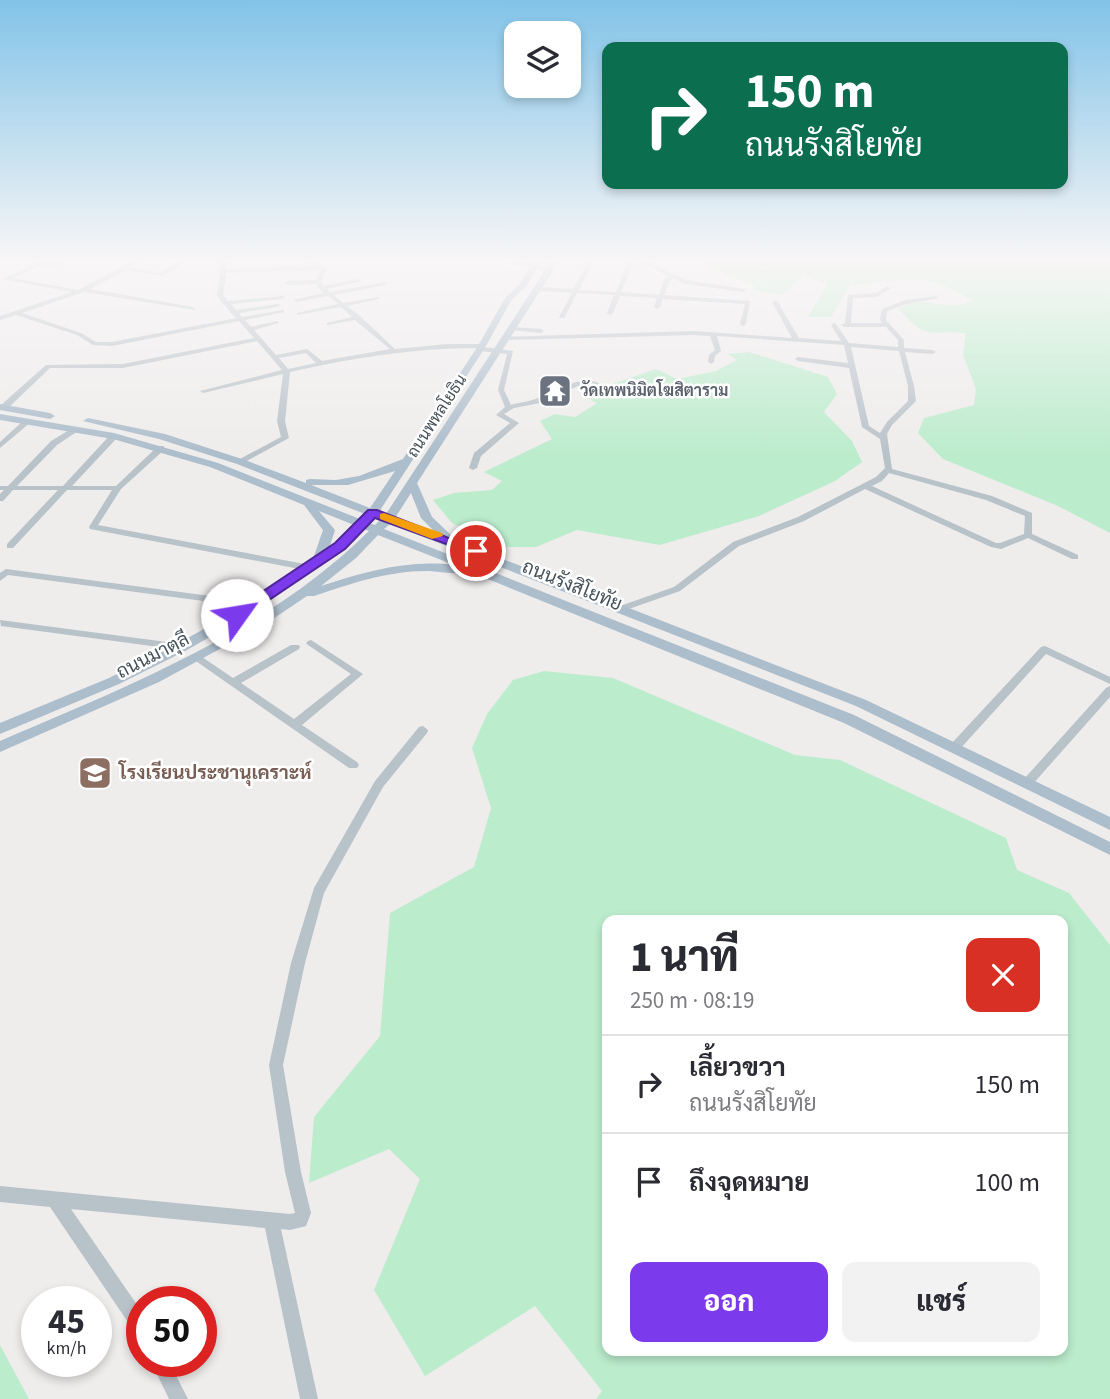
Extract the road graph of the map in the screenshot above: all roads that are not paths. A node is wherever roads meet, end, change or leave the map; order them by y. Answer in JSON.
{"nodes":[{"id":1,"x":53,"y":325,"type":"edge"},
{"id":2,"x":212,"y":325,"type":"edge"},
{"id":3,"x":245,"y":325,"type":"edge"},
{"id":4,"x":263,"y":325,"type":"edge"},
{"id":5,"x":367,"y":325,"type":"edge"},
{"id":6,"x":493,"y":325,"type":"edge"},
{"id":7,"x":514,"y":325,"type":"edge"},
{"id":8,"x":788,"y":325,"type":"edge"},
{"id":9,"x":834,"y":325,"type":"edge"},
{"id":10,"x":887,"y":325,"type":"edge"},
{"id":11,"x":650,"y":327,"type":"dead end"},
{"id":12,"x":249,"y":329,"type":"junction"},
{"id":13,"x":509,"y":333,"type":"junction"},
{"id":14,"x":713,"y":334,"type":"junction"},
{"id":15,"x":259,"y":339,"type":"junction"},
{"id":16,"x":797,"y":340,"type":"junction"},
{"id":17,"x":846,"y":344,"type":"junction"},
{"id":18,"x":481,"y":347,"type":"junction"},
{"id":19,"x":392,"y":348,"type":"junction"},
{"id":20,"x":900,"y":349,"type":"junction"},
{"id":21,"x":498,"y":351,"type":"junction"},
{"id":22,"x":933,"y":352,"type":"dead end"},
{"id":23,"x":276,"y":358,"type":"junction"},
{"id":24,"x":798,"y":359,"type":"dead end"},
{"id":25,"x":711,"y":362,"type":"dead end"},
{"id":26,"x":321,"y":364,"type":"junction"},
{"id":27,"x":852,"y":366,"type":"junction"},
{"id":28,"x":287,"y":372,"type":"junction"},
{"id":29,"x":601,"y":386,"type":"dead end"},
{"id":30,"x":203,"y":391,"type":"dead end"},
{"id":31,"x":508,"y":407,"type":"junction"},
{"id":32,"x":1,"y":410,"type":"edge"},
{"id":33,"x":28,"y":419,"type":"junction"},
{"id":34,"x":78,"y":429,"type":"junction"},
{"id":35,"x":114,"y":436,"type":"junction"},
{"id":36,"x":881,"y":437,"type":"junction"},
{"id":37,"x":0,"y":446,"type":"edge"},
{"id":38,"x":161,"y":447,"type":"junction"},
{"id":39,"x":407,"y":461,"type":"junction"},
{"id":40,"x":241,"y":462,"type":"junction"},
{"id":41,"x":472,"y":468,"type":"dead end"},
{"id":42,"x":887,"y":470,"type":"junction"},
{"id":43,"x":291,"y":481,"type":"junction"},
{"id":44,"x":412,"y":484,"type":"junction"},
{"id":45,"x":865,"y":486,"type":"junction"},
{"id":46,"x":0,"y":488,"type":"edge"},
{"id":47,"x":11,"y":488,"type":"junction"},
{"id":48,"x":64,"y":488,"type":"junction"},
{"id":49,"x":118,"y":488,"type":"junction"},
{"id":50,"x":0,"y":499,"type":"edge"},
{"id":51,"x":299,"y":499,"type":"junction"},
{"id":52,"x":373,"y":512,"type":"junction"},
{"id":53,"x":389,"y":519,"type":"junction"},
{"id":54,"x":364,"y":524,"type":"junction"},
{"id":55,"x":379,"y":530,"type":"junction"},
{"id":56,"x":1028,"y":535,"type":"junction"},
{"id":57,"x":451,"y":541,"type":"junction"},
{"id":58,"x":10,"y":546,"type":"dead end"},
{"id":59,"x":1075,"y":557,"type":"dead end"},
{"id":60,"x":314,"y":565,"type":"junction"},
{"id":61,"x":492,"y":575,"type":"junction"},
{"id":62,"x":0,"y":578,"type":"edge"},
{"id":63,"x":292,"y":598,"type":"junction"},
{"id":64,"x":256,"y":605,"type":"junction"},
{"id":65,"x":623,"y":608,"type":"junction"},
{"id":66,"x":1,"y":623,"type":"edge"},
{"id":67,"x":311,"y":643,"type":"dead end"},
{"id":68,"x":182,"y":647,"type":"junction"},
{"id":69,"x":295,"y":647,"type":"dead end"},
{"id":70,"x":195,"y":657,"type":"junction"},
{"id":71,"x":1110,"y":681,"type":"edge"},
{"id":72,"x":233,"y":683,"type":"junction"},
{"id":73,"x":1110,"y":690,"type":"edge"},
{"id":74,"x":295,"y":724,"type":"junction"},
{"id":75,"x":0,"y":729,"type":"edge"},
{"id":76,"x":423,"y":730,"type":"dead end"},
{"id":77,"x":1,"y":747,"type":"edge"},
{"id":78,"x":955,"y":747,"type":"junction"},
{"id":79,"x":353,"y":765,"type":"dead end"},
{"id":80,"x":1028,"y":782,"type":"junction"},
{"id":81,"x":1108,"y":819,"type":"edge"},
{"id":82,"x":1110,"y":849,"type":"edge"},
{"id":83,"x":0,"y":1194,"type":"edge"},
{"id":84,"x":54,"y":1199,"type":"junction"},
{"id":85,"x":271,"y":1219,"type":"junction"},
{"id":86,"x":126,"y":1305,"type":"edge"},
{"id":87,"x":168,"y":1377,"type":"edge"},
{"id":88,"x":180,"y":1399,"type":"edge"},
{"id":89,"x":309,"y":1399,"type":"edge"}],
"edges":[{"from":1,"to":2,"type":"street"},
{"from":3,"to":12,"type":"street"},
{"from":4,"to":12,"type":"street"},
{"from":5,"to":19,"type":"street"},
{"from":6,"to":18,"type":"main road","name":"ถนนพหลโยธิน"},
{"from":7,"to":13,"type":"main road","name":"ถนนพหลโยธิน"},
{"from":8,"to":16,"type":"street"},
{"from":9,"to":17,"type":"street"},
{"from":10,"to":20,"type":"street"},
{"from":11,"to":13,"type":"street"},
{"from":12,"to":15,"type":"street"},
{"from":13,"to":14,"type":"street"},
{"from":13,"to":21,"type":"main road","name":"ถนนพหลโยธิน"},
{"from":14,"to":16,"type":"street"},
{"from":14,"to":25,"type":"street"},
{"from":15,"to":23,"type":"street"},
{"from":15,"to":32,"type":"street"},
{"from":16,"to":17,"type":"street"},
{"from":17,"to":20,"type":"street"},
{"from":17,"to":27,"type":"street"},
{"from":18,"to":19,"type":"street"},
{"from":18,"to":21,"type":"street"},
{"from":18,"to":39,"type":"main road","name":"ถนนพหลโยธิน"},
{"from":19,"to":26,"type":"street"},
{"from":20,"to":22,"type":"street"},
{"from":20,"to":36,"type":"street"},
{"from":21,"to":31,"type":"street"},
{"from":21,"to":44,"type":"main road","name":"ถนนพหลโยธิน"},
{"from":23,"to":26,"type":"street"},
{"from":23,"to":28,"type":"street"},
{"from":24,"to":27,"type":"street"},
{"from":26,"to":28,"type":"street"},
{"from":27,"to":36,"type":"street"},
{"from":28,"to":30,"type":"street"},
{"from":28,"to":40,"type":"street"},
{"from":29,"to":31,"type":"street"},
{"from":31,"to":41,"type":"street"},
{"from":32,"to":33,"type":"main road","name":"ถนนรังสิโยทัย"},
{"from":33,"to":34,"type":"main road","name":"ถนนรังสิโยทัย"},
{"from":33,"to":37,"type":"street"},
{"from":33,"to":40,"type":"main road","name":"ถนนรังสิโยทัย"},
{"from":34,"to":35,"type":"main road","name":"ถนนรังสิโยทัย"},
{"from":34,"to":47,"type":"street"},
{"from":35,"to":38,"type":"main road","name":"ถนนรังสิโยทัย"},
{"from":35,"to":48,"type":"street"},
{"from":36,"to":42,"type":"street"},
{"from":38,"to":49,"type":"street"},
{"from":38,"to":51,"type":"main road","name":"ถนนรังสิโยทัย"},
{"from":39,"to":43,"type":"main road"},
{"from":39,"to":52,"type":"main road","name":"ถนนพหลโยธิน"},
{"from":40,"to":43,"type":"main road","name":"ถนนรังสิโยทัย"},
{"from":42,"to":45,"type":"street"},
{"from":42,"to":56,"type":"street"},
{"from":43,"to":52,"type":"main road","name":"ถนนรังสิโยทัย"},
{"from":44,"to":53,"type":"main road","name":"ถนนพหลโยธิน"},
{"from":44,"to":57,"type":"main road"},
{"from":45,"to":56,"type":"street"},
{"from":45,"to":65,"type":"street"},
{"from":46,"to":47,"type":"street"},
{"from":47,"to":48,"type":"street"},
{"from":47,"to":50,"type":"street"},
{"from":48,"to":49,"type":"street"},
{"from":48,"to":58,"type":"street"},
{"from":49,"to":60,"type":"street"},
{"from":51,"to":54,"type":"main road","name":"ถนนรังสิโยทัย"},
{"from":51,"to":60,"type":"main road"},
{"from":52,"to":53,"type":"main road","name":"ถนนรังสิโยทัย"},
{"from":52,"to":54,"type":"main road","name":"ถนนพหลโยธิน"},
{"from":53,"to":55,"type":"main road","name":"ถนนพหลโยธิน"},
{"from":53,"to":57,"type":"main road","name":"ถนนรังสิโยทัย"},
{"from":54,"to":55,"type":"main road","name":"ถนนรังสิโยทัย"},
{"from":54,"to":60,"type":"main road","name":"ถนนมาตุลี"},
{"from":55,"to":61,"type":"main road","name":"ถนนรังสิโยทัย"},
{"from":55,"to":63,"type":"main road","name":"ถนนมาตุลี"},
{"from":56,"to":59,"type":"street"},
{"from":57,"to":65,"type":"main road","name":"ถนนรังสิโยทัย"},
{"from":60,"to":64,"type":"main road","name":"ถนนมาตุลี"},
{"from":61,"to":63,"type":"main road"},
{"from":61,"to":82,"type":"main road","name":"ถนนรังสิโยทัย"},
{"from":62,"to":64,"type":"street"},
{"from":63,"to":70,"type":"main road","name":"ถนนมาตุลี"},
{"from":64,"to":68,"type":"main road","name":"ถนนมาตุลี"},
{"from":65,"to":78,"type":"main road","name":"ถนนรังสิโยทัย"},
{"from":66,"to":68,"type":"street"},
{"from":67,"to":74,"type":"street"},
{"from":68,"to":75,"type":"main road","name":"ถนนมาตุลี"},
{"from":69,"to":72,"type":"street"},
{"from":70,"to":72,"type":"street"},
{"from":70,"to":77,"type":"main road","name":"ถนนมาตุลี"},
{"from":71,"to":78,"type":"street"},
{"from":72,"to":74,"type":"street"},
{"from":73,"to":80,"type":"street"},
{"from":74,"to":79,"type":"street"},
{"from":76,"to":85,"type":"street"},
{"from":78,"to":80,"type":"main road","name":"ถนนรังสิโยทัย"},
{"from":80,"to":81,"type":"main road","name":"ถนนรังสิโยทัย"},
{"from":83,"to":84,"type":"street"},
{"from":84,"to":85,"type":"street"},
{"from":84,"to":86,"type":"street"},
{"from":85,"to":89,"type":"street"},
{"from":87,"to":88,"type":"street"}]}
